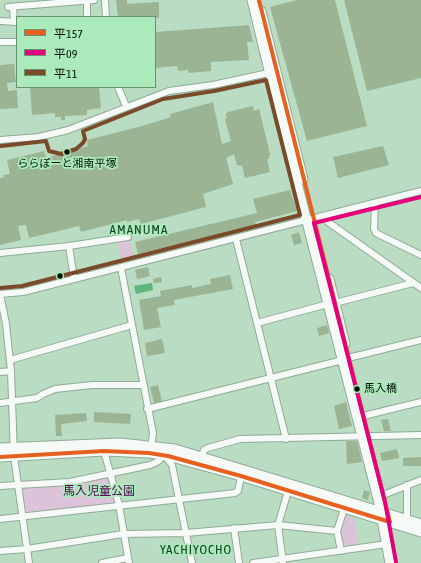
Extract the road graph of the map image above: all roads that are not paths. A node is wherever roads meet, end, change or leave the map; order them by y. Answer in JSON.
{"nodes":[{"id":1,"x":87,"y":0,"type":"edge"},
{"id":2,"x":94,"y":0,"type":"edge"},
{"id":3,"x":105,"y":0,"type":"edge"},
{"id":4,"x":252,"y":0,"type":"edge"},
{"id":5,"x":259,"y":0,"type":"edge"},
{"id":6,"x":87,"y":16,"type":"edge"},
{"id":7,"x":106,"y":16,"type":"edge"},
{"id":8,"x":0,"y":21,"type":"edge"},
{"id":9,"x":16,"y":22,"type":"edge"},
{"id":10,"x":0,"y":42,"type":"edge"},
{"id":11,"x":16,"y":42,"type":"edge"},
{"id":12,"x":274,"y":72,"type":"junction"},
{"id":13,"x":118,"y":88,"type":"edge"},
{"id":14,"x":126,"y":106,"type":"junction"},
{"id":15,"x":0,"y":140,"type":"edge"},
{"id":16,"x":421,"y":191,"type":"edge"},
{"id":17,"x":375,"y":203,"type":"junction"},
{"id":18,"x":326,"y":215,"type":"junction"},
{"id":19,"x":310,"y":219,"type":"junction"},
{"id":20,"x":128,"y":237,"type":"dead end"},
{"id":21,"x":236,"y":239,"type":"junction"},
{"id":22,"x":69,"y":246,"type":"junction"},
{"id":23,"x":0,"y":253,"type":"edge"},
{"id":24,"x":421,"y":255,"type":"edge"},
{"id":25,"x":121,"y":268,"type":"junction"},
{"id":26,"x":74,"y":279,"type":"junction"},
{"id":27,"x":413,"y":283,"type":"junction"},
{"id":28,"x":421,"y":288,"type":"edge"},
{"id":29,"x":0,"y":294,"type":"edge"},
{"id":30,"x":332,"y":304,"type":"junction"},
{"id":31,"x":257,"y":323,"type":"junction"},
{"id":32,"x":132,"y":325,"type":"junction"},
{"id":33,"x":3,"y":327,"type":"edge"},
{"id":34,"x":421,"y":340,"type":"edge"},
{"id":35,"x":346,"y":359,"type":"junction"},
{"id":36,"x":10,"y":360,"type":"junction"},
{"id":37,"x":11,"y":371,"type":"junction"},
{"id":38,"x":0,"y":372,"type":"edge"},
{"id":39,"x":271,"y":378,"type":"junction"},
{"id":40,"x":143,"y":385,"type":"junction"},
{"id":41,"x":12,"y":402,"type":"junction"},
{"id":42,"x":421,"y":402,"type":"edge"},
{"id":43,"x":0,"y":403,"type":"edge"},
{"id":44,"x":148,"y":409,"type":"junction"},
{"id":45,"x":363,"y":416,"type":"junction"},
{"id":46,"x":421,"y":435,"type":"edge"},
{"id":47,"x":365,"y":436,"type":"junction"},
{"id":48,"x":286,"y":439,"type":"junction"},
{"id":49,"x":153,"y":446,"type":"junction"},
{"id":50,"x":0,"y":448,"type":"edge"},
{"id":51,"x":104,"y":451,"type":"junction"},
{"id":52,"x":15,"y":452,"type":"junction"},
{"id":53,"x":170,"y":454,"type":"junction"},
{"id":54,"x":202,"y":456,"type":"junction"},
{"id":55,"x":0,"y":457,"type":"edge"},
{"id":56,"x":110,"y":473,"type":"junction"},
{"id":57,"x":241,"y":476,"type":"junction"},
{"id":58,"x":421,"y":480,"type":"edge"},
{"id":59,"x":407,"y":484,"type":"junction"},
{"id":60,"x":18,"y":485,"type":"junction"},
{"id":61,"x":0,"y":486,"type":"edge"},
{"id":62,"x":288,"y":491,"type":"junction"},
{"id":63,"x":383,"y":495,"type":"junction"},
{"id":64,"x":178,"y":498,"type":"junction"},
{"id":65,"x":119,"y":505,"type":"junction"},
{"id":66,"x":344,"y":509,"type":"junction"},
{"id":67,"x":23,"y":517,"type":"junction"},
{"id":68,"x":385,"y":517,"type":"junction"},
{"id":69,"x":0,"y":519,"type":"edge"},
{"id":70,"x":407,"y":520,"type":"junction"},
{"id":71,"x":421,"y":524,"type":"edge"},
{"id":72,"x":278,"y":525,"type":"junction"},
{"id":73,"x":234,"y":528,"type":"junction"},
{"id":74,"x":337,"y":531,"type":"junction"},
{"id":75,"x":421,"y":532,"type":"edge"},
{"id":76,"x":186,"y":533,"type":"junction"},
{"id":77,"x":123,"y":534,"type":"junction"},
{"id":78,"x":387,"y":544,"type":"junction"},
{"id":79,"x":27,"y":549,"type":"junction"},
{"id":80,"x":0,"y":551,"type":"edge"},
{"id":81,"x":341,"y":551,"type":"junction"},
{"id":82,"x":129,"y":560,"type":"edge"},
{"id":83,"x":283,"y":561,"type":"edge"},
{"id":84,"x":29,"y":563,"type":"edge"},
{"id":85,"x":102,"y":563,"type":"edge"},
{"id":86,"x":192,"y":563,"type":"edge"},
{"id":87,"x":239,"y":563,"type":"edge"},
{"id":88,"x":253,"y":563,"type":"edge"},
{"id":89,"x":390,"y":563,"type":"edge"},
{"id":90,"x":396,"y":563,"type":"edge"}],
"edges":[{"from":1,"to":2,"type":"street"},
{"from":1,"to":6,"type":"street"},
{"from":1,"to":9,"type":"street"},
{"from":3,"to":7,"type":"street"},
{"from":4,"to":12,"type":"highway"},
{"from":5,"to":12,"type":"highway"},
{"from":8,"to":9,"type":"street"},
{"from":10,"to":11,"type":"street"},
{"from":12,"to":14,"type":"street"},
{"from":12,"to":19,"type":"highway"},
{"from":13,"to":14,"type":"street"},
{"from":14,"to":15,"type":"street"},
{"from":16,"to":17,"type":"street"},
{"from":17,"to":18,"type":"street"},
{"from":17,"to":24,"type":"street"},
{"from":18,"to":19,"type":"street"},
{"from":18,"to":27,"type":"street"},
{"from":19,"to":21,"type":"street"},
{"from":19,"to":30,"type":"highway"},
{"from":20,"to":22,"type":"street"},
{"from":21,"to":25,"type":"street"},
{"from":21,"to":31,"type":"street"},
{"from":22,"to":23,"type":"street"},
{"from":22,"to":26,"type":"street"},
{"from":25,"to":26,"type":"street"},
{"from":25,"to":32,"type":"street"},
{"from":26,"to":29,"type":"street"},
{"from":27,"to":28,"type":"street"},
{"from":27,"to":30,"type":"street"},
{"from":29,"to":33,"type":"street"},
{"from":30,"to":31,"type":"street"},
{"from":30,"to":35,"type":"highway"},
{"from":31,"to":39,"type":"street"},
{"from":32,"to":36,"type":"street"},
{"from":32,"to":40,"type":"street"},
{"from":33,"to":36,"type":"street"},
{"from":34,"to":35,"type":"street"},
{"from":35,"to":39,"type":"street"},
{"from":35,"to":45,"type":"highway"},
{"from":35,"to":47,"type":"highway"},
{"from":36,"to":37,"type":"street"},
{"from":37,"to":38,"type":"street"},
{"from":37,"to":41,"type":"street"},
{"from":39,"to":44,"type":"street"},
{"from":39,"to":48,"type":"street"},
{"from":40,"to":41,"type":"street"},
{"from":40,"to":44,"type":"street"},
{"from":41,"to":43,"type":"street"},
{"from":41,"to":52,"type":"street"},
{"from":42,"to":45,"type":"street"},
{"from":44,"to":49,"type":"street"},
{"from":45,"to":47,"type":"highway"},
{"from":46,"to":47,"type":"street"},
{"from":47,"to":48,"type":"street"},
{"from":47,"to":63,"type":"highway"},
{"from":47,"to":68,"type":"highway"},
{"from":48,"to":54,"type":"street"},
{"from":49,"to":51,"type":"highway"},
{"from":49,"to":52,"type":"highway"},
{"from":49,"to":53,"type":"highway"},
{"from":50,"to":52,"type":"highway"},
{"from":51,"to":52,"type":"highway"},
{"from":51,"to":56,"type":"street"},
{"from":52,"to":55,"type":"highway"},
{"from":52,"to":60,"type":"street"},
{"from":53,"to":54,"type":"highway"},
{"from":53,"to":56,"type":"street"},
{"from":53,"to":57,"type":"highway"},
{"from":53,"to":64,"type":"street"},
{"from":54,"to":68,"type":"highway"},
{"from":56,"to":60,"type":"street"},
{"from":56,"to":65,"type":"street"},
{"from":57,"to":62,"type":"highway"},
{"from":57,"to":64,"type":"street"},
{"from":58,"to":59,"type":"street"},
{"from":59,"to":63,"type":"street"},
{"from":59,"to":70,"type":"street"},
{"from":60,"to":61,"type":"street"},
{"from":60,"to":67,"type":"street"},
{"from":62,"to":66,"type":"highway"},
{"from":62,"to":72,"type":"street"},
{"from":63,"to":68,"type":"highway"},
{"from":64,"to":65,"type":"street"},
{"from":64,"to":76,"type":"street"},
{"from":65,"to":67,"type":"street"},
{"from":65,"to":77,"type":"street"},
{"from":66,"to":68,"type":"highway"},
{"from":66,"to":74,"type":"street"},
{"from":67,"to":69,"type":"street"},
{"from":67,"to":79,"type":"street"},
{"from":68,"to":70,"type":"highway"},
{"from":68,"to":75,"type":"highway"},
{"from":68,"to":78,"type":"highway"},
{"from":68,"to":90,"type":"highway"},
{"from":70,"to":71,"type":"highway"},
{"from":72,"to":73,"type":"street"},
{"from":72,"to":74,"type":"street"},
{"from":72,"to":83,"type":"street"},
{"from":73,"to":76,"type":"street"},
{"from":73,"to":87,"type":"street"},
{"from":74,"to":81,"type":"street"},
{"from":76,"to":77,"type":"street"},
{"from":76,"to":86,"type":"street"},
{"from":77,"to":79,"type":"street"},
{"from":77,"to":82,"type":"street"},
{"from":78,"to":81,"type":"street"},
{"from":78,"to":89,"type":"highway"},
{"from":79,"to":80,"type":"street"},
{"from":79,"to":84,"type":"street"},
{"from":81,"to":83,"type":"street"},
{"from":82,"to":85,"type":"street"},
{"from":83,"to":88,"type":"street"}]}
